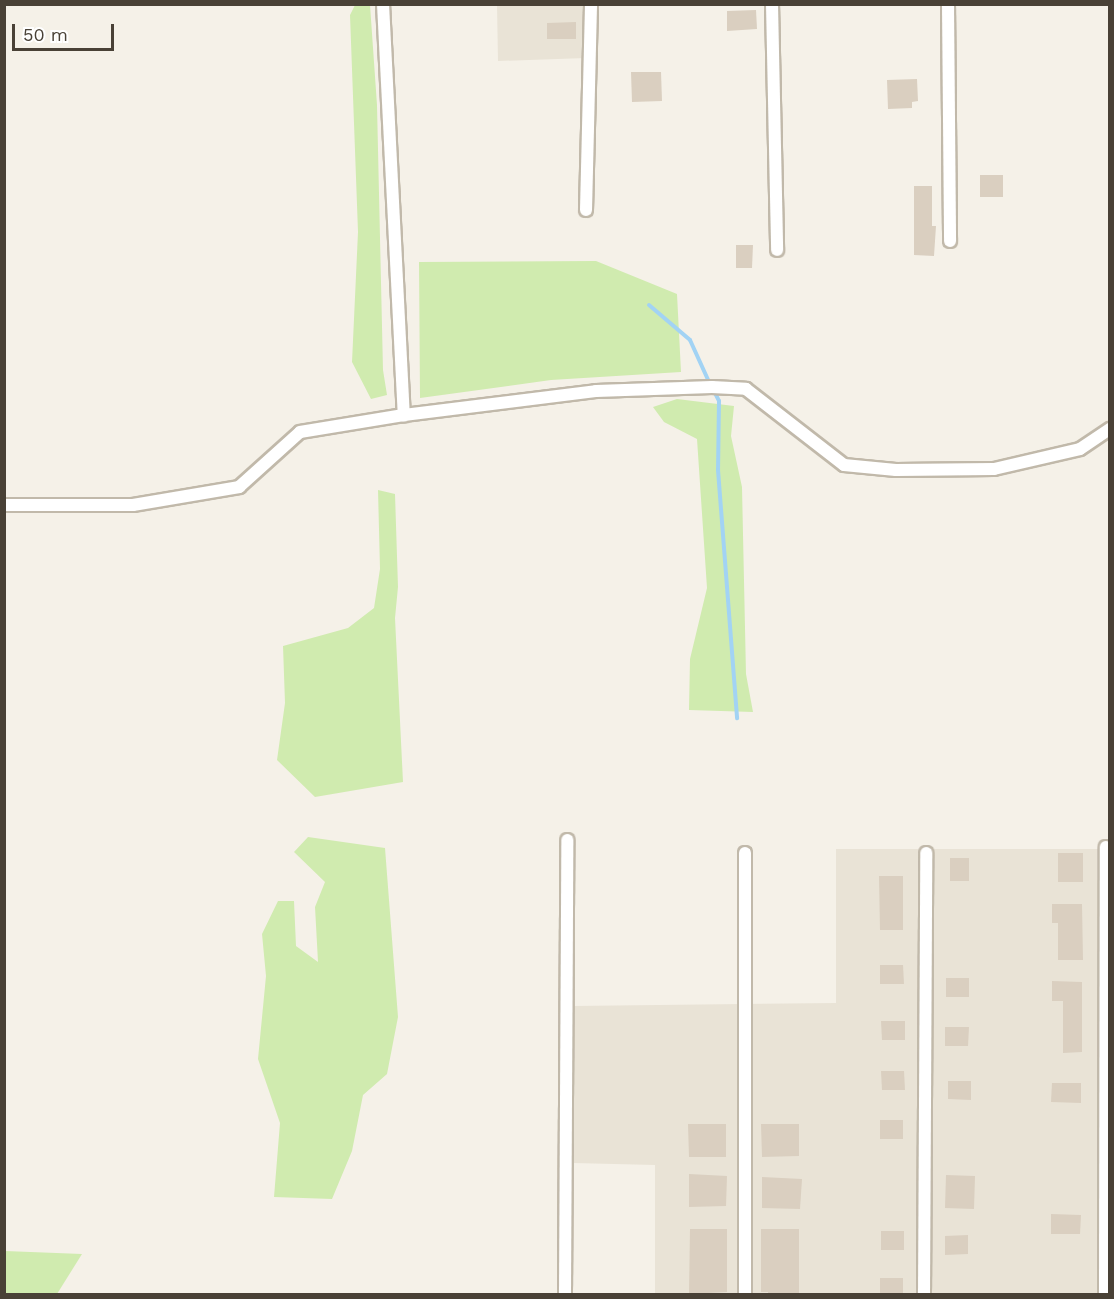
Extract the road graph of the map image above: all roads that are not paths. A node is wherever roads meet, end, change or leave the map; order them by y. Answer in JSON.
{"nodes":[{"id":1,"x":383,"y":4,"type":"edge"},
{"id":2,"x":591,"y":4,"type":"edge"},
{"id":3,"x":772,"y":4,"type":"edge"},
{"id":4,"x":948,"y":4,"type":"edge"},
{"id":5,"x":586,"y":210,"type":"dead end"},
{"id":6,"x":950,"y":241,"type":"dead end"},
{"id":7,"x":777,"y":250,"type":"dead end"},
{"id":8,"x":404,"y":415,"type":"junction"},
{"id":9,"x":1110,"y":429,"type":"edge"},
{"id":10,"x":4,"y":505,"type":"edge"},
{"id":11,"x":567,"y":840,"type":"dead end"},
{"id":12,"x":1106,"y":847,"type":"dead end"},
{"id":13,"x":745,"y":853,"type":"dead end"},
{"id":14,"x":926,"y":853,"type":"dead end"},
{"id":15,"x":565,"y":1294,"type":"edge"},
{"id":16,"x":745,"y":1294,"type":"edge"},
{"id":17,"x":924,"y":1294,"type":"edge"},
{"id":18,"x":1105,"y":1294,"type":"edge"}],
"edges":[{"from":1,"to":8,"type":"street"},
{"from":2,"to":5,"type":"street"},
{"from":3,"to":7,"type":"street"},
{"from":4,"to":6,"type":"street"},
{"from":8,"to":9,"type":"street"},
{"from":8,"to":10,"type":"street"},
{"from":11,"to":15,"type":"street"},
{"from":12,"to":18,"type":"street"},
{"from":13,"to":16,"type":"street"},
{"from":14,"to":17,"type":"street"}]}
